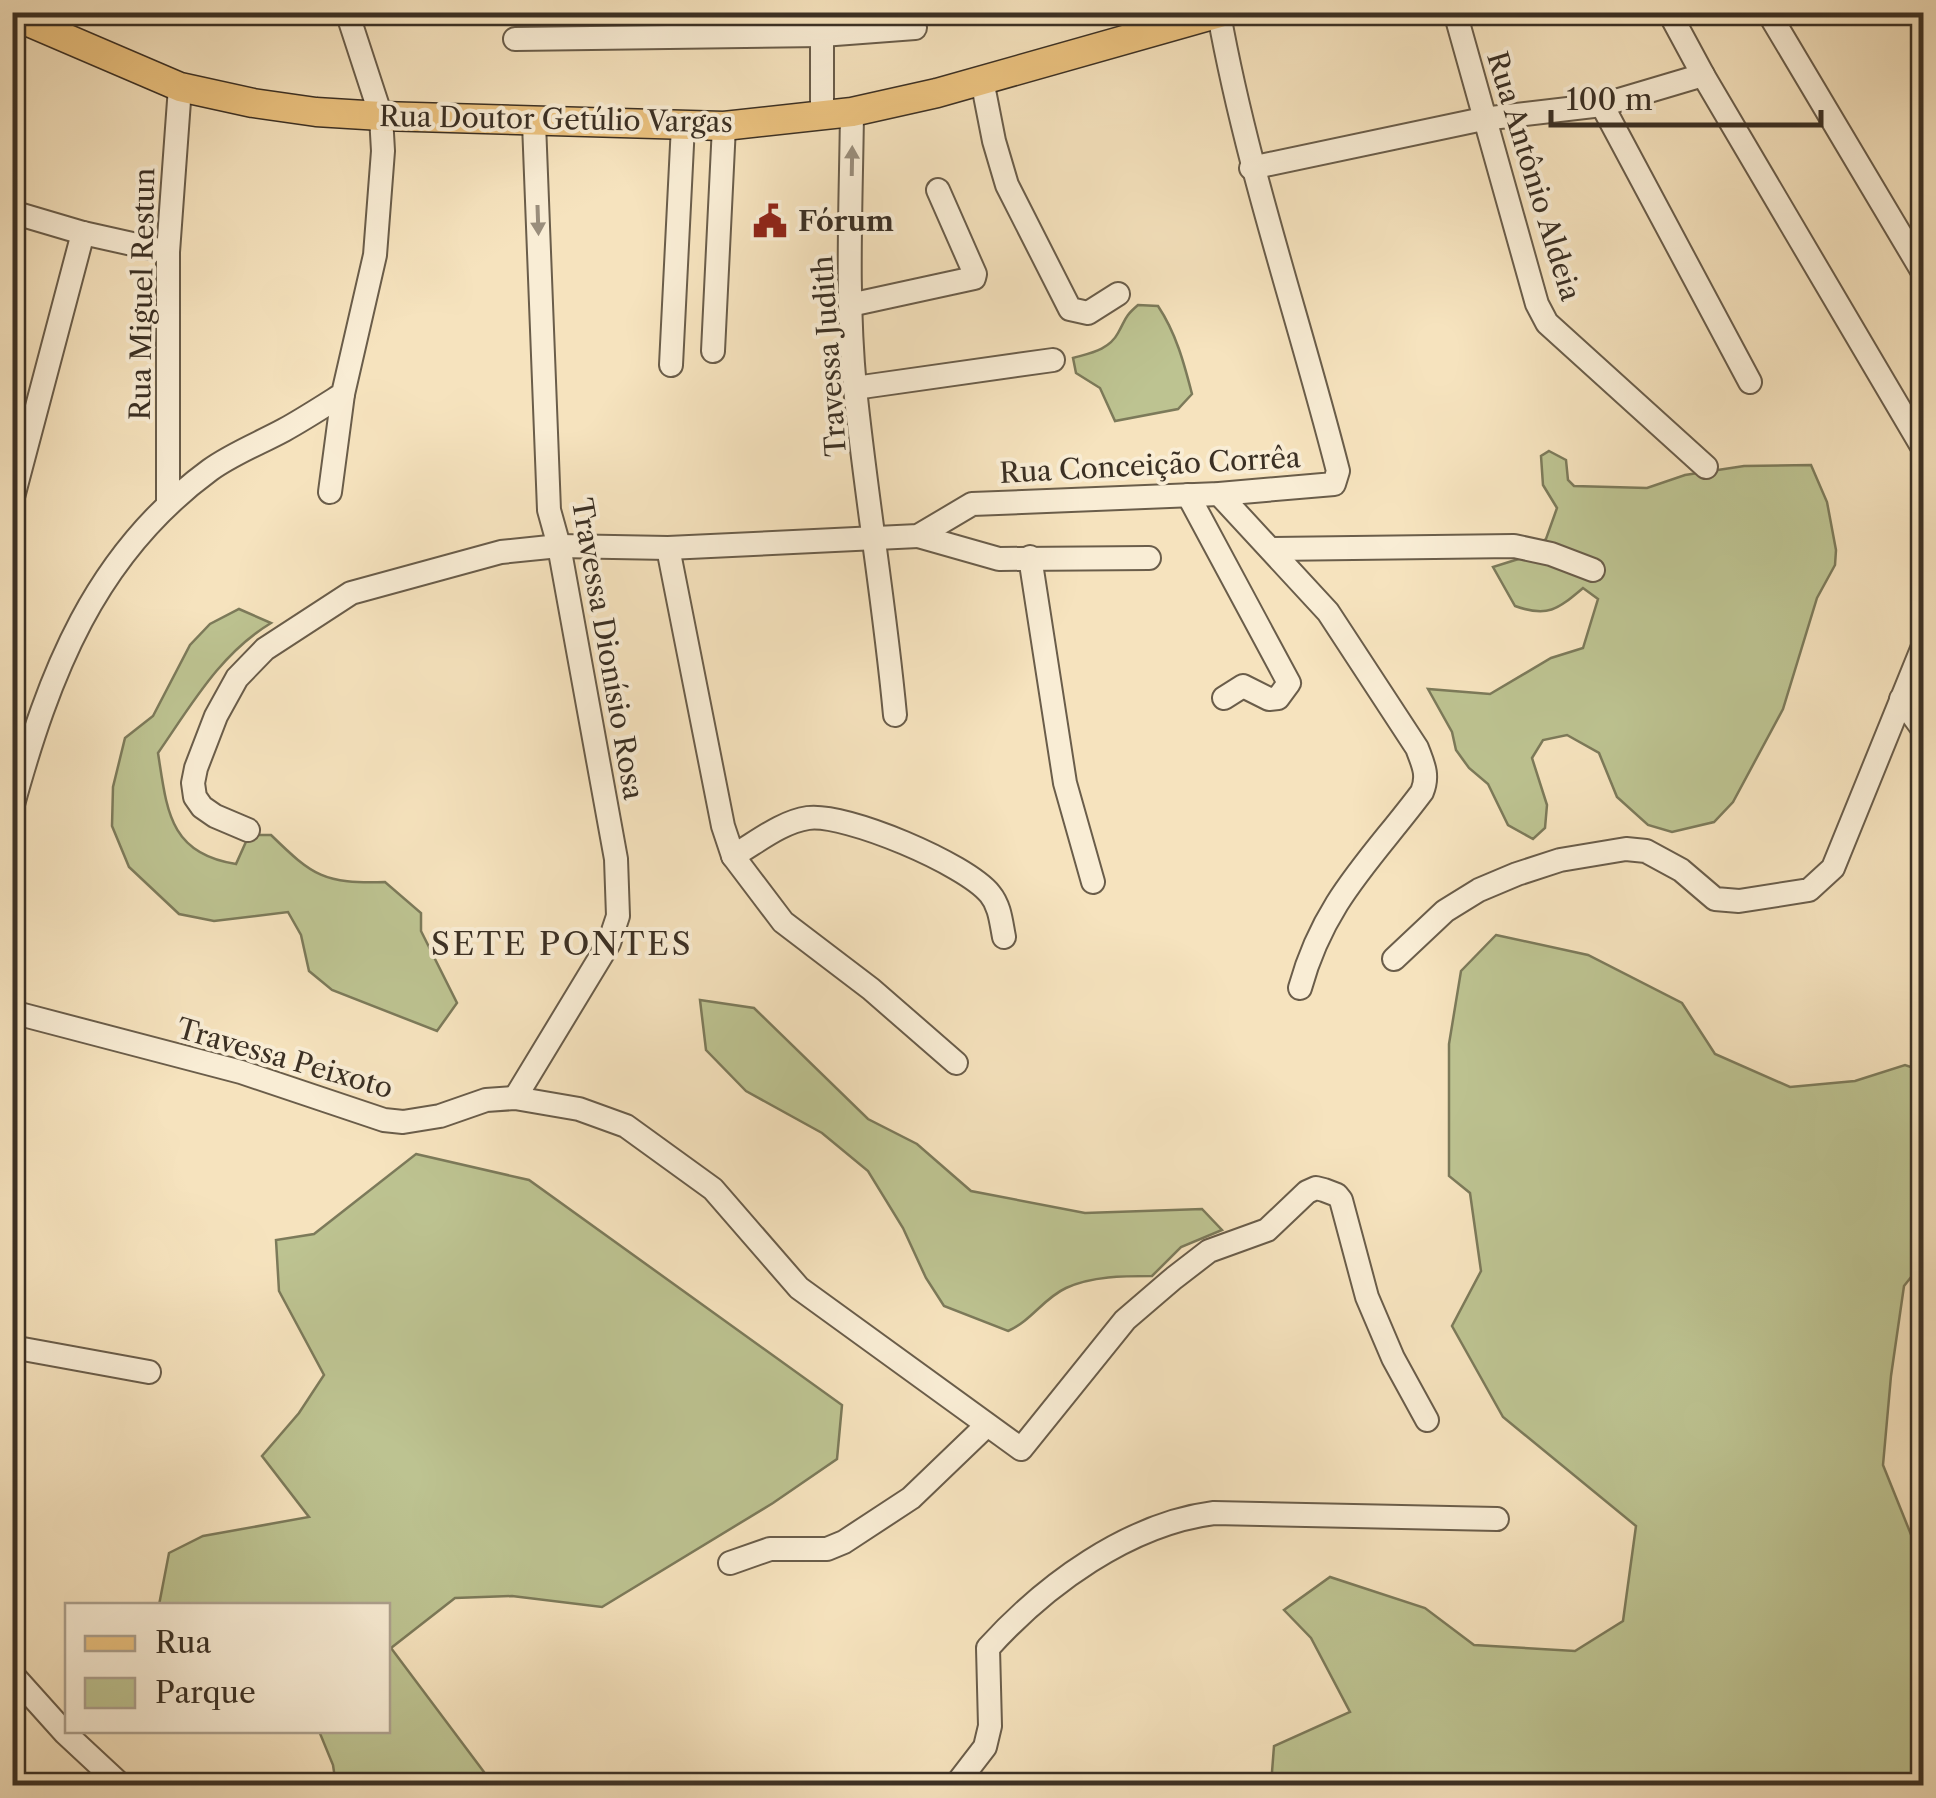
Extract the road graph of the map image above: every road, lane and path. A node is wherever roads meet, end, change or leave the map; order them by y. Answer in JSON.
{"nodes":[{"id":1,"x":347,"y":12,"type":"edge"},
{"id":2,"x":1454,"y":12,"type":"edge"},
{"id":3,"x":1669,"y":12,"type":"edge"},
{"id":4,"x":1768,"y":12,"type":"edge"},
{"id":5,"x":1221,"y":13,"type":"edge"},
{"id":6,"x":12,"y":14,"type":"edge"},
{"id":7,"x":914,"y":28,"type":"dead end"},
{"id":8,"x":822,"y":36,"type":"junction"},
{"id":9,"x":515,"y":40,"type":"dead end"},
{"id":10,"x":1702,"y":76,"type":"junction"},
{"id":11,"x":982,"y":80,"type":"junction"},
{"id":12,"x":180,"y":87,"type":"junction"},
{"id":13,"x":1602,"y":105,"type":"junction"},
{"id":14,"x":852,"y":112,"type":"junction"},
{"id":15,"x":822,"y":114,"type":"junction"},
{"id":16,"x":381,"y":116,"type":"junction"},
{"id":17,"x":1482,"y":119,"type":"junction"},
{"id":18,"x":534,"y":123,"type":"junction"},
{"id":19,"x":683,"y":125,"type":"junction"},
{"id":20,"x":724,"y":126,"type":"junction"},
{"id":21,"x":1251,"y":168,"type":"junction"},
{"id":22,"x":938,"y":190,"type":"dead end"},
{"id":23,"x":12,"y":212,"type":"edge"},
{"id":24,"x":82,"y":233,"type":"junction"},
{"id":25,"x":168,"y":252,"type":"junction"},
{"id":26,"x":1924,"y":274,"type":"edge"},
{"id":27,"x":1118,"y":294,"type":"dead end"},
{"id":28,"x":850,"y":305,"type":"junction"},
{"id":29,"x":713,"y":351,"type":"dead end"},
{"id":30,"x":1053,"y":360,"type":"dead end"},
{"id":31,"x":671,"y":365,"type":"dead end"},
{"id":32,"x":1750,"y":382,"type":"dead end"},
{"id":33,"x":855,"y":388,"type":"junction"},
{"id":34,"x":343,"y":394,"type":"junction"},
{"id":35,"x":1924,"y":450,"type":"edge"},
{"id":36,"x":1706,"y":467,"type":"dead end"},
{"id":37,"x":330,"y":492,"type":"dead end"},
{"id":38,"x":1218,"y":494,"type":"junction"},
{"id":39,"x":1188,"y":495,"type":"junction"},
{"id":40,"x":12,"y":501,"type":"edge"},
{"id":41,"x":168,"y":502,"type":"junction"},
{"id":42,"x":876,"y":536,"type":"junction"},
{"id":43,"x":918,"y":536,"type":"junction"},
{"id":44,"x":558,"y":546,"type":"junction"},
{"id":45,"x":668,"y":548,"type":"junction"},
{"id":46,"x":1273,"y":550,"type":"junction"},
{"id":47,"x":1030,"y":558,"type":"junction"},
{"id":48,"x":1149,"y":558,"type":"dead end"},
{"id":49,"x":1593,"y":570,"type":"dead end"},
{"id":50,"x":1924,"y":644,"type":"edge"},
{"id":51,"x":1224,"y":698,"type":"dead end"},
{"id":52,"x":1901,"y":699,"type":"junction"},
{"id":53,"x":895,"y":715,"type":"dead end"},
{"id":54,"x":1924,"y":731,"type":"edge"},
{"id":55,"x":12,"y":808,"type":"edge"},
{"id":56,"x":248,"y":830,"type":"dead end"},
{"id":57,"x":733,"y":856,"type":"junction"},
{"id":58,"x":1093,"y":882,"type":"dead end"},
{"id":59,"x":1004,"y":937,"type":"dead end"},
{"id":60,"x":1394,"y":959,"type":"dead end"},
{"id":61,"x":1300,"y":988,"type":"dead end"},
{"id":62,"x":12,"y":1012,"type":"edge"},
{"id":63,"x":956,"y":1063,"type":"dead end"},
{"id":64,"x":515,"y":1098,"type":"junction"},
{"id":65,"x":12,"y":1347,"type":"edge"},
{"id":66,"x":148,"y":1372,"type":"dead end"},
{"id":67,"x":1427,"y":1420,"type":"dead end"},
{"id":68,"x":987,"y":1425,"type":"junction"},
{"id":69,"x":1497,"y":1519,"type":"dead end"},
{"id":70,"x":730,"y":1563,"type":"dead end"},
{"id":71,"x":12,"y":1674,"type":"edge"},
{"id":72,"x":122,"y":1786,"type":"edge"},
{"id":73,"x":956,"y":1786,"type":"edge"}],
"edges":[{"from":1,"to":16,"type":"street"},
{"from":2,"to":17,"type":"street","name":"Rua Antônio Aldeia"},
{"from":3,"to":10,"type":"street"},
{"from":4,"to":26,"type":"street"},
{"from":5,"to":11,"type":"main road","name":"Rua Doutor Getúlio Vargas"},
{"from":5,"to":21,"type":"street"},
{"from":6,"to":12,"type":"main road","name":"Rua Doutor Getúlio Vargas"},
{"from":7,"to":8,"type":"street"},
{"from":8,"to":9,"type":"street"},
{"from":8,"to":15,"type":"street"},
{"from":10,"to":13,"type":"street"},
{"from":10,"to":35,"type":"street"},
{"from":11,"to":14,"type":"main road","name":"Rua Doutor Getúlio Vargas"},
{"from":11,"to":27,"type":"street"},
{"from":12,"to":16,"type":"main road","name":"Rua Doutor Getúlio Vargas"},
{"from":12,"to":25,"type":"street","name":"Rua Miguel Restun"},
{"from":13,"to":17,"type":"street"},
{"from":13,"to":32,"type":"street"},
{"from":14,"to":15,"type":"main road","name":"Rua Doutor Getúlio Vargas"},
{"from":28,"to":14,"type":"street","name":"Travessa Judith","one_way":true},
{"from":15,"to":20,"type":"main road","name":"Rua Doutor Getúlio Vargas"},
{"from":16,"to":18,"type":"main road","name":"Rua Doutor Getúlio Vargas"},
{"from":16,"to":34,"type":"street"},
{"from":17,"to":21,"type":"street"},
{"from":17,"to":36,"type":"street","name":"Rua Antônio Aldeia"},
{"from":18,"to":19,"type":"main road","name":"Rua Doutor Getúlio Vargas"},
{"from":18,"to":44,"type":"street","name":"Travessa Dionísio Rosa","one_way":true},
{"from":19,"to":20,"type":"main road","name":"Rua Doutor Getúlio Vargas"},
{"from":19,"to":31,"type":"street"},
{"from":20,"to":29,"type":"street"},
{"from":21,"to":38,"type":"street","name":"Rua Conceição Corrêa"},
{"from":22,"to":28,"type":"street"},
{"from":23,"to":24,"type":"street"},
{"from":24,"to":25,"type":"street"},
{"from":24,"to":40,"type":"street"},
{"from":25,"to":41,"type":"street","name":"Rua Miguel Restun"},
{"from":28,"to":33,"type":"street","name":"Travessa Judith"},
{"from":30,"to":33,"type":"street"},
{"from":33,"to":42,"type":"street","name":"Travessa Judith"},
{"from":34,"to":37,"type":"street"},
{"from":34,"to":41,"type":"street"},
{"from":38,"to":39,"type":"street","name":"Rua Conceição Corrêa"},
{"from":38,"to":46,"type":"street"},
{"from":39,"to":43,"type":"street","name":"Rua Conceição Corrêa"},
{"from":39,"to":51,"type":"street"},
{"from":41,"to":55,"type":"street"},
{"from":42,"to":43,"type":"street"},
{"from":42,"to":45,"type":"street"},
{"from":42,"to":53,"type":"street","name":"Travessa Judith"},
{"from":43,"to":47,"type":"street"},
{"from":44,"to":45,"type":"street"},
{"from":44,"to":56,"type":"street"},
{"from":44,"to":64,"type":"street","name":"Travessa Dionísio Rosa"},
{"from":45,"to":57,"type":"street"},
{"from":46,"to":49,"type":"street"},
{"from":46,"to":61,"type":"street"},
{"from":47,"to":48,"type":"street"},
{"from":47,"to":58,"type":"street"},
{"from":50,"to":52,"type":"street"},
{"from":52,"to":54,"type":"street"},
{"from":52,"to":60,"type":"street"},
{"from":57,"to":59,"type":"street"},
{"from":57,"to":63,"type":"street"},
{"from":62,"to":64,"type":"street","name":"Travessa Peixoto"},
{"from":64,"to":68,"type":"street","name":"Travessa Peixoto"},
{"from":65,"to":66,"type":"street"},
{"from":67,"to":68,"type":"street","name":"Travessa Peixoto"},
{"from":68,"to":70,"type":"street"},
{"from":69,"to":73,"type":"street"},
{"from":71,"to":72,"type":"street"}]}
